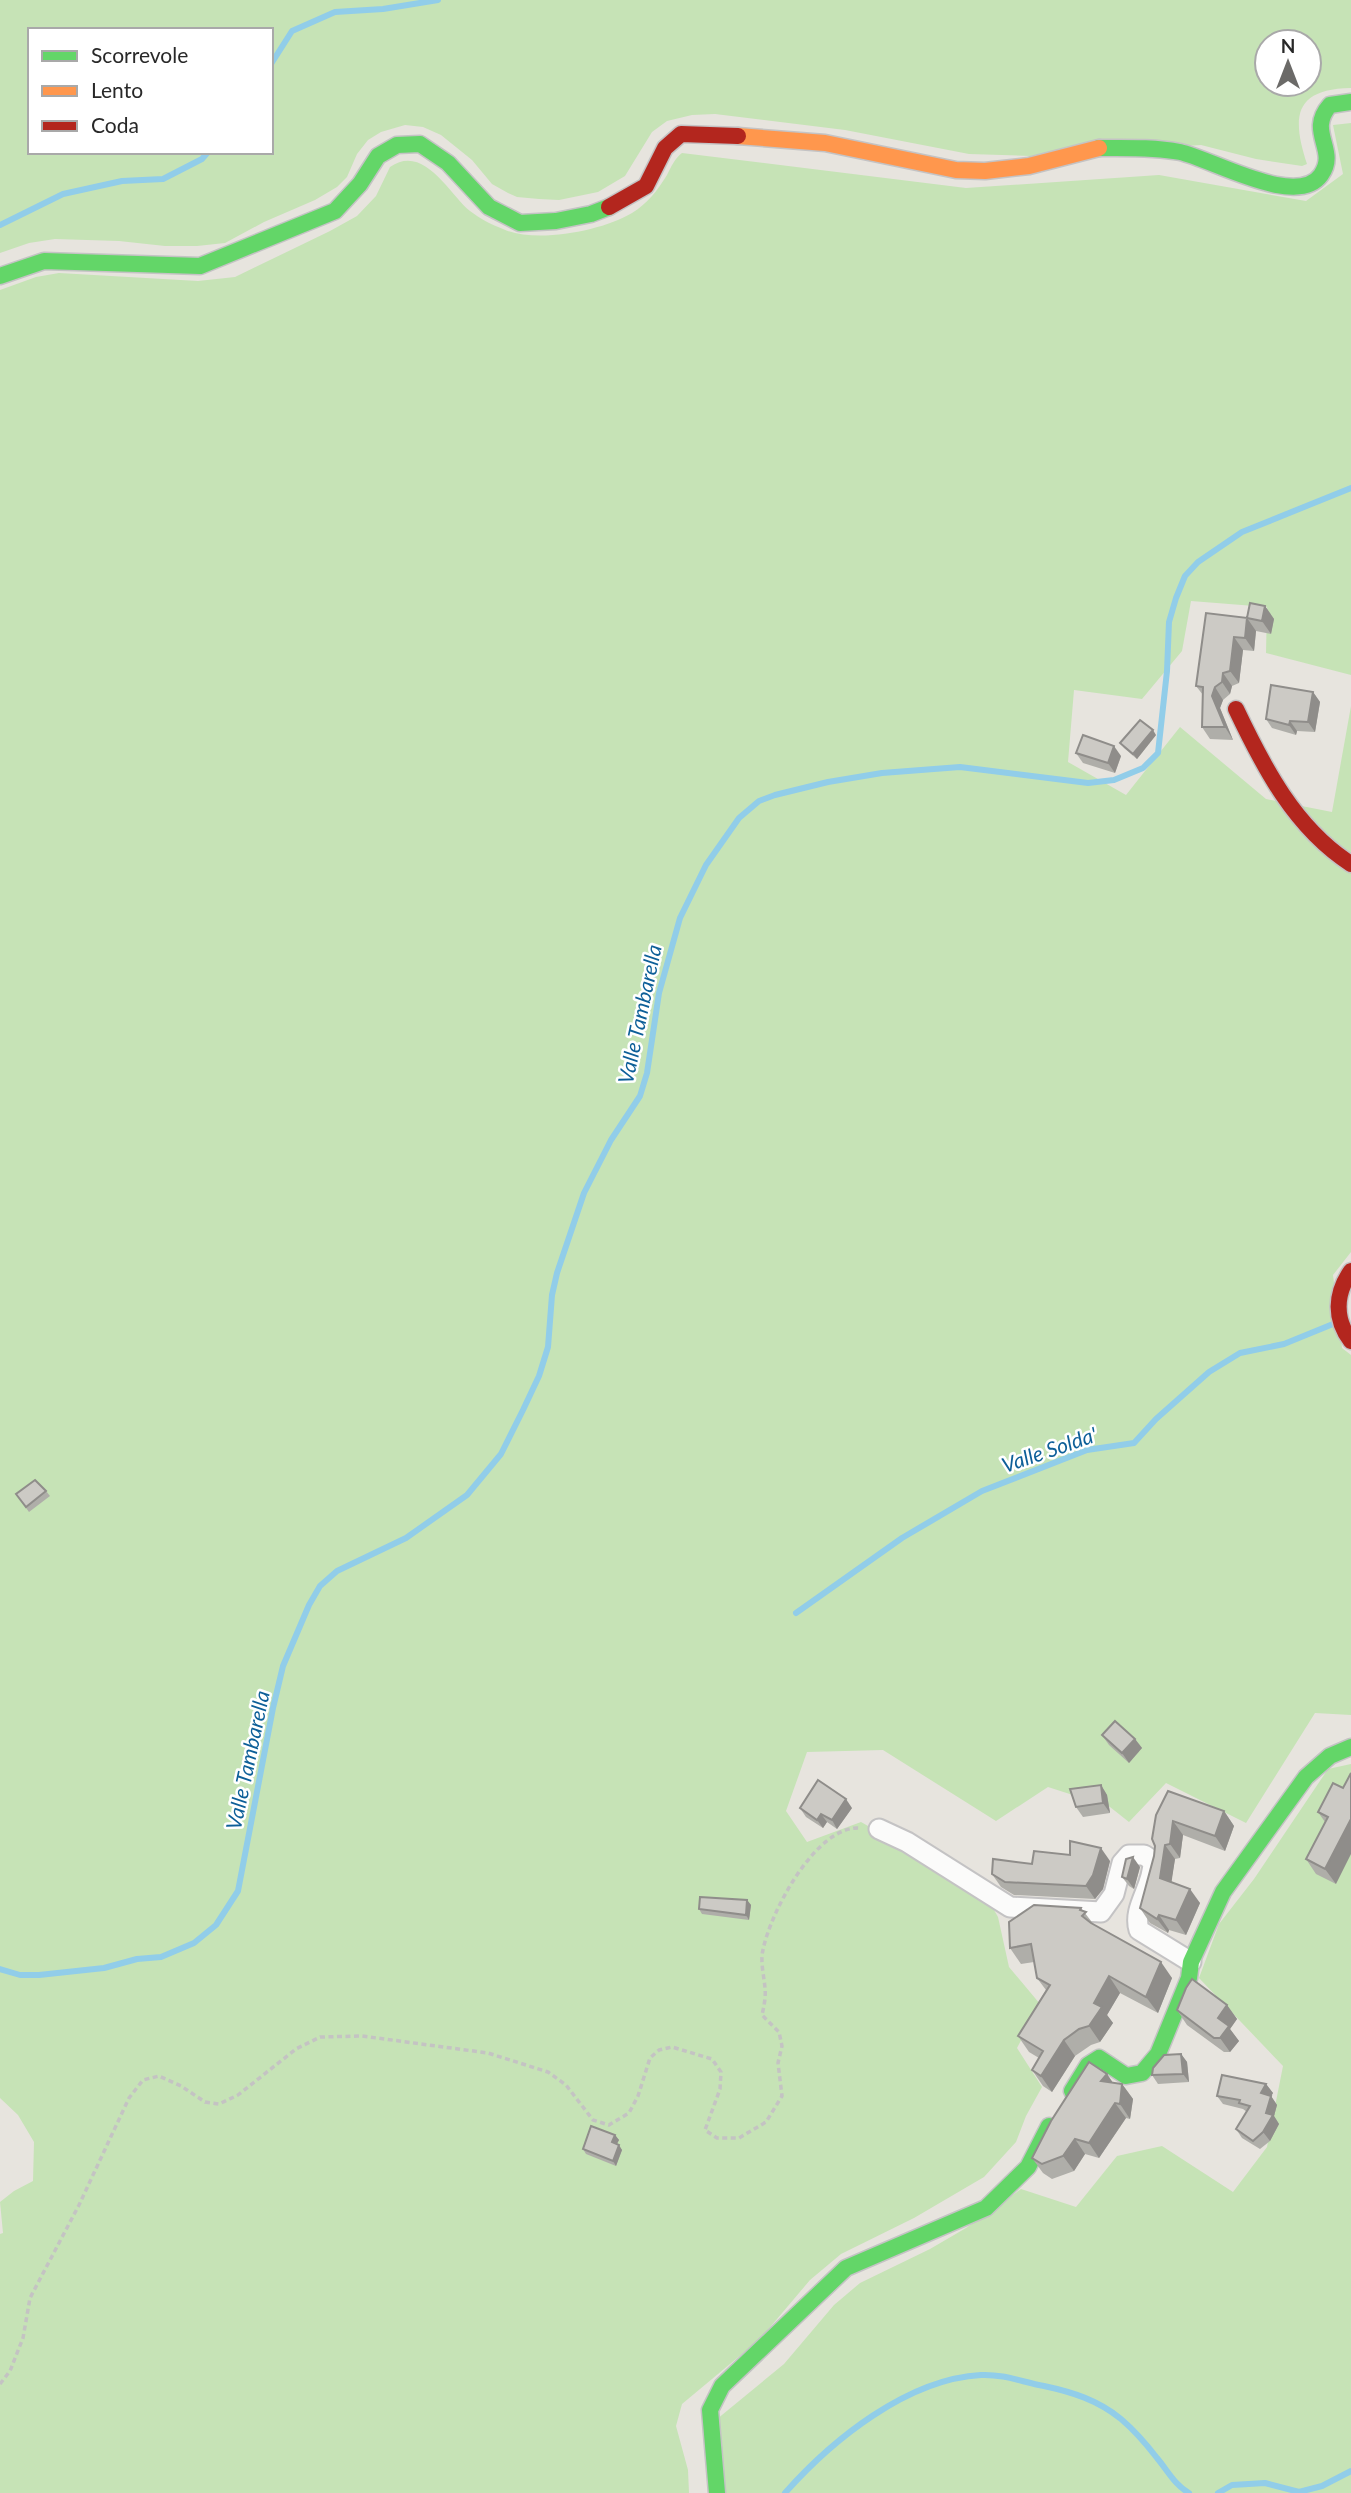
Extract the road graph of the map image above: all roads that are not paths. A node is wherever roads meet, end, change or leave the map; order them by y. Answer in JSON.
{"nodes":[{"id":1,"x":1351,"y":102,"type":"edge"},
{"id":2,"x":0,"y":276,"type":"edge"},
{"id":3,"x":1236,"y":709,"type":"dead end"},
{"id":4,"x":1351,"y":864,"type":"edge"},
{"id":5,"x":1351,"y":1270,"type":"edge"},
{"id":6,"x":1351,"y":1341,"type":"edge"},
{"id":7,"x":1351,"y":1747,"type":"edge"},
{"id":8,"x":879,"y":1829,"type":"road end"},
{"id":9,"x":1191,"y":1962,"type":"junction"},
{"id":10,"x":717,"y":2493,"type":"edge"}],
"edges":[{"from":1,"to":2,"type":"street"},
{"from":3,"to":4,"type":"street"},
{"from":5,"to":6,"type":"street"},
{"from":7,"to":9,"type":"street"},
{"from":8,"to":9,"type":"street"},
{"from":9,"to":10,"type":"street"}]}
